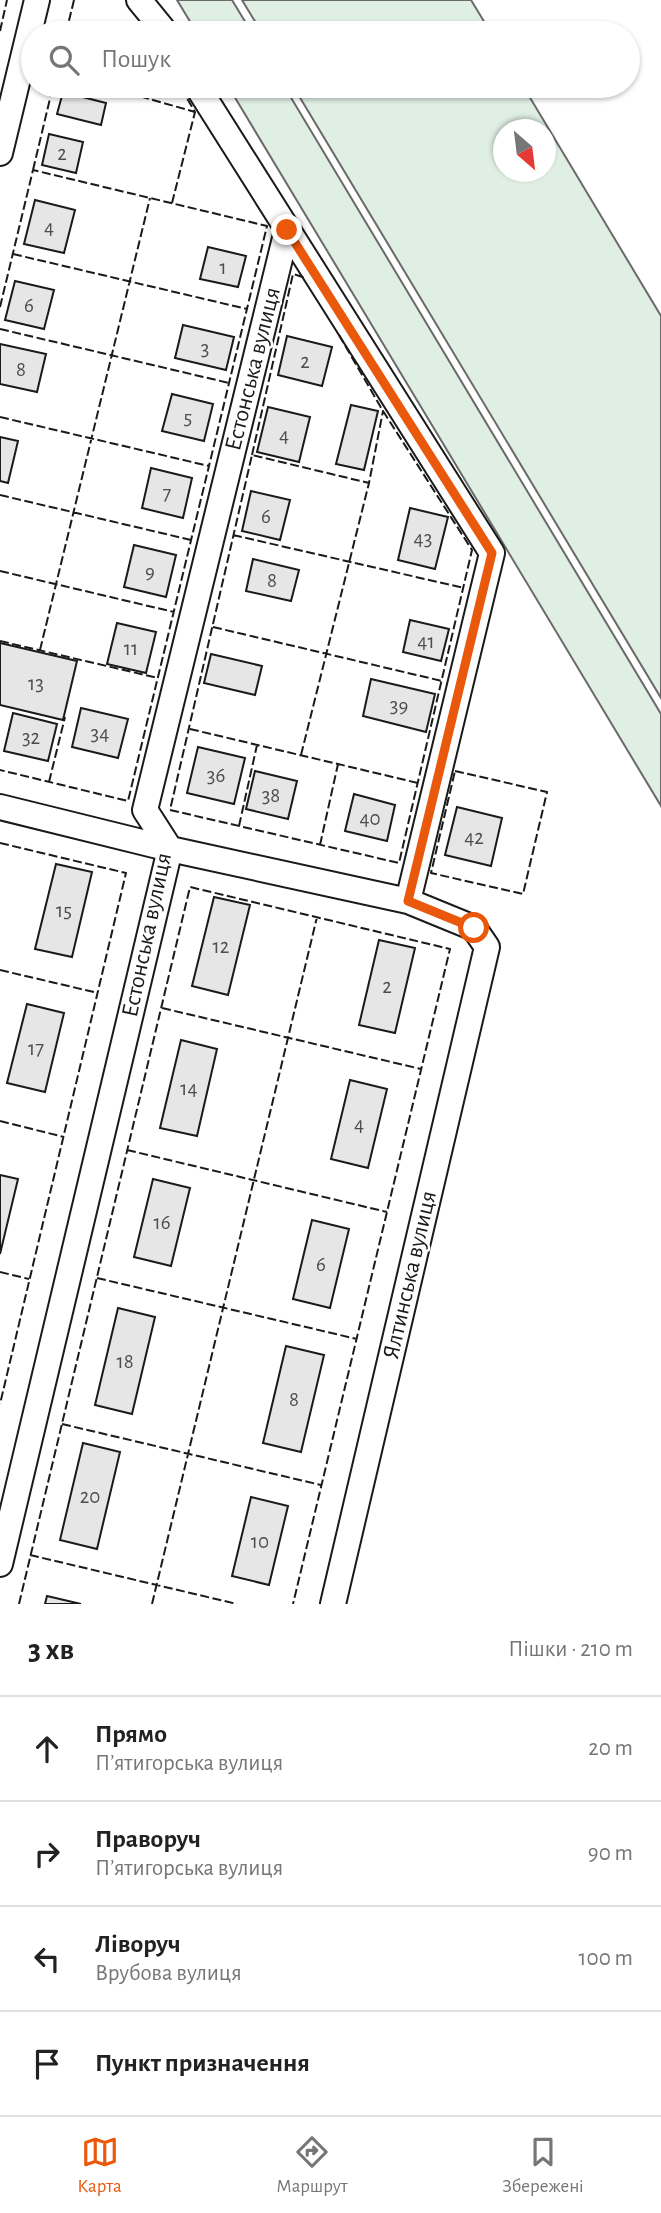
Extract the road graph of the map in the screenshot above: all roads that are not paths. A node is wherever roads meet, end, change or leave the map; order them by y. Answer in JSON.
{"nodes":[{"id":1,"x":37,"y":0,"type":"edge"},
{"id":2,"x":139,"y":0,"type":"edge"},
{"id":3,"x":32,"y":21,"type":"edge"},
{"id":4,"x":156,"y":21,"type":"edge"},
{"id":5,"x":21,"y":66,"type":"edge"},
{"id":6,"x":204,"y":98,"type":"edge"},
{"id":7,"x":0,"y":153,"type":"edge"},
{"id":8,"x":287,"y":230,"type":"junction"},
{"id":9,"x":0,"y":807,"type":"edge"},
{"id":10,"x":170,"y":849,"type":"junction"},
{"id":11,"x":408,"y":901,"type":"junction"},
{"id":12,"x":0,"y":1564,"type":"edge"},
{"id":13,"x":333,"y":1604,"type":"edge"}],
"edges":[{"from":1,"to":3,"type":"street"},
{"from":2,"to":4,"type":"street"},
{"from":5,"to":7,"type":"street"},
{"from":6,"to":8,"type":"street"},
{"from":8,"to":10,"type":"street","name":"Естонська вулиця"},
{"from":8,"to":11,"type":"street"},
{"from":9,"to":10,"type":"street"},
{"from":10,"to":11,"type":"street"},
{"from":10,"to":12,"type":"street","name":"Естонська вулиця"},
{"from":11,"to":13,"type":"street","name":"Ялтинська вулиця"}]}
